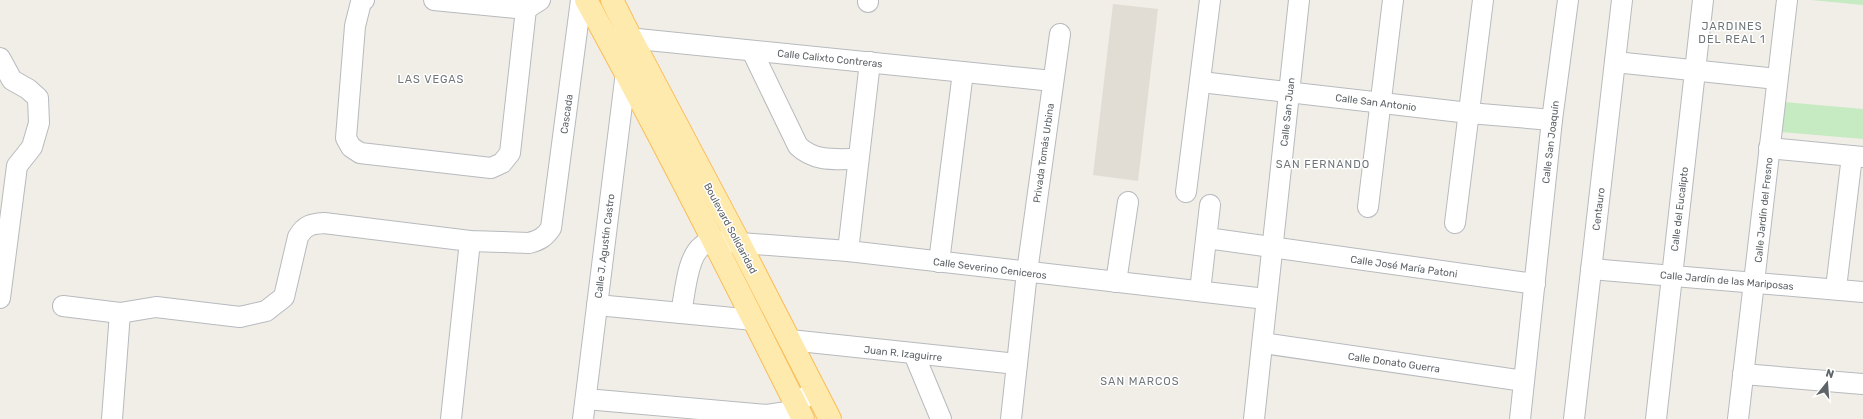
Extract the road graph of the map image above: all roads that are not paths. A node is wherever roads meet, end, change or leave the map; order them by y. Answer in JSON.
{"nodes":[{"id":1,"x":434,"y":0,"type":"edge"},
{"id":2,"x":581,"y":0,"type":"edge"},
{"id":3,"x":586,"y":0,"type":"edge"},
{"id":4,"x":612,"y":0,"type":"edge"},
{"id":5,"x":1206,"y":0,"type":"edge"},
{"id":6,"x":1299,"y":0,"type":"edge"},
{"id":7,"x":1393,"y":0,"type":"edge"},
{"id":8,"x":1483,"y":0,"type":"edge"},
{"id":9,"x":1568,"y":0,"type":"edge"},
{"id":10,"x":1622,"y":0,"type":"edge"},
{"id":11,"x":1703,"y":0,"type":"edge"},
{"id":12,"x":1787,"y":0,"type":"edge"},
{"id":13,"x":363,"y":1,"type":"edge"},
{"id":14,"x":533,"y":5,"type":"edge"},
{"id":15,"x":1060,"y":34,"type":"dead end"},
{"id":16,"x":606,"y":36,"type":"junction"},
{"id":17,"x":630,"y":38,"type":"junction"},
{"id":18,"x":752,"y":51,"type":"junction"},
{"id":19,"x":0,"y":58,"type":"edge"},
{"id":20,"x":870,"y":62,"type":"junction"},
{"id":21,"x":1615,"y":62,"type":"junction"},
{"id":22,"x":1695,"y":70,"type":"junction"},
{"id":23,"x":626,"y":72,"type":"junction"},
{"id":24,"x":963,"y":72,"type":"junction"},
{"id":25,"x":1777,"y":79,"type":"junction"},
{"id":26,"x":1053,"y":81,"type":"junction"},
{"id":27,"x":1201,"y":82,"type":"junction"},
{"id":28,"x":1289,"y":92,"type":"junction"},
{"id":29,"x":1382,"y":102,"type":"junction"},
{"id":30,"x":1469,"y":113,"type":"junction"},
{"id":31,"x":1552,"y":120,"type":"junction"},
{"id":32,"x":1769,"y":148,"type":"junction"},
{"id":33,"x":1857,"y":157,"type":"edge"},
{"id":34,"x":858,"y":159,"type":"junction"},
{"id":35,"x":1186,"y":192,"type":"dead end"},
{"id":36,"x":7,"y":197,"type":"edge"},
{"id":37,"x":1128,"y":202,"type":"dead end"},
{"id":38,"x":1210,"y":205,"type":"dead end"},
{"id":39,"x":1368,"y":206,"type":"dead end"},
{"id":40,"x":1456,"y":223,"type":"dead end"},
{"id":41,"x":1207,"y":238,"type":"junction"},
{"id":42,"x":470,"y":241,"type":"junction"},
{"id":43,"x":714,"y":241,"type":"junction"},
{"id":44,"x":739,"y":242,"type":"junction"},
{"id":45,"x":1273,"y":248,"type":"junction"},
{"id":46,"x":848,"y":251,"type":"junction"},
{"id":47,"x":940,"y":262,"type":"junction"},
{"id":48,"x":1591,"y":268,"type":"junction"},
{"id":49,"x":1026,"y":272,"type":"junction"},
{"id":50,"x":1671,"y":275,"type":"junction"},
{"id":51,"x":2,"y":277,"type":"edge"},
{"id":52,"x":1116,"y":282,"type":"junction"},
{"id":53,"x":1756,"y":282,"type":"junction"},
{"id":54,"x":1535,"y":284,"type":"junction"},
{"id":55,"x":1836,"y":288,"type":"junction"},
{"id":56,"x":1200,"y":291,"type":"junction"},
{"id":57,"x":1863,"y":292,"type":"edge"},
{"id":58,"x":0,"y":298,"type":"edge"},
{"id":59,"x":1266,"y":300,"type":"junction"},
{"id":60,"x":597,"y":305,"type":"junction"},
{"id":61,"x":63,"y":306,"type":"dead end"},
{"id":62,"x":120,"y":313,"type":"junction"},
{"id":63,"x":681,"y":313,"type":"junction"},
{"id":64,"x":754,"y":320,"type":"junction"},
{"id":65,"x":790,"y":340,"type":"junction"},
{"id":66,"x":1263,"y":343,"type":"junction"},
{"id":67,"x":914,"y":354,"type":"junction"},
{"id":68,"x":1017,"y":364,"type":"junction"},
{"id":69,"x":1743,"y":374,"type":"junction"},
{"id":70,"x":1524,"y":381,"type":"junction"},
{"id":71,"x":1863,"y":384,"type":"edge"},
{"id":72,"x":815,"y":389,"type":"junction"},
{"id":73,"x":586,"y":399,"type":"junction"},
{"id":74,"x":799,"y":412,"type":"edge"},
{"id":75,"x":112,"y":419,"type":"edge"},
{"id":76,"x":451,"y":419,"type":"edge"},
{"id":77,"x":583,"y":419,"type":"edge"},
{"id":78,"x":830,"y":419,"type":"edge"},
{"id":79,"x":941,"y":419,"type":"edge"},
{"id":80,"x":1011,"y":419,"type":"edge"},
{"id":81,"x":1254,"y":419,"type":"edge"},
{"id":82,"x":1520,"y":419,"type":"edge"},
{"id":83,"x":1574,"y":419,"type":"edge"},
{"id":84,"x":1656,"y":419,"type":"edge"},
{"id":85,"x":1738,"y":419,"type":"edge"}],
"edges":[{"from":1,"to":14,"type":"street"},
{"from":2,"to":42,"type":"street","name":"Cascada"},
{"from":3,"to":16,"type":"main road","name":"Boulevard Solidaridad"},
{"from":4,"to":17,"type":"main road","name":"Boulevard Solidaridad"},
{"from":5,"to":27,"type":"street"},
{"from":6,"to":28,"type":"street","name":"Calle San Juan"},
{"from":7,"to":29,"type":"street"},
{"from":8,"to":30,"type":"street"},
{"from":9,"to":31,"type":"street","name":"Calle San Joaquín"},
{"from":10,"to":21,"type":"street","name":"Centauro"},
{"from":11,"to":22,"type":"street","name":"Calle del Eucalipto"},
{"from":12,"to":25,"type":"street","name":"Calle Jardín del Fresno"},
{"from":13,"to":14,"type":"street"},
{"from":15,"to":26,"type":"street","name":"Privada Tomás Urbina"},
{"from":16,"to":17,"type":"street","name":"Calle Calixto Contreras"},
{"from":16,"to":23,"type":"main road","name":"Boulevard Solidaridad"},
{"from":17,"to":18,"type":"street","name":"Calle Calixto Contreras"},
{"from":17,"to":44,"type":"main road","name":"Boulevard Solidaridad"},
{"from":18,"to":20,"type":"street","name":"Calle Calixto Contreras"},
{"from":18,"to":34,"type":"street"},
{"from":19,"to":36,"type":"street"},
{"from":20,"to":24,"type":"street","name":"Calle Calixto Contreras"},
{"from":20,"to":34,"type":"street"},
{"from":21,"to":22,"type":"street"},
{"from":21,"to":48,"type":"street","name":"Centauro"},
{"from":22,"to":25,"type":"street"},
{"from":22,"to":50,"type":"street","name":"Calle del Eucalipto"},
{"from":23,"to":43,"type":"main road","name":"Boulevard Solidaridad"},
{"from":23,"to":60,"type":"street","name":"Calle J. Agustín Castro"},
{"from":24,"to":26,"type":"street","name":"Calle Calixto Contreras"},
{"from":24,"to":47,"type":"street"},
{"from":25,"to":32,"type":"street","name":"Calle Jardín del Fresno"},
{"from":26,"to":49,"type":"street","name":"Privada Tomás Urbina"},
{"from":27,"to":28,"type":"street","name":"Calle San Antonio"},
{"from":27,"to":35,"type":"street"},
{"from":28,"to":29,"type":"street","name":"Calle San Antonio"},
{"from":28,"to":45,"type":"street","name":"Calle San Juan"},
{"from":29,"to":30,"type":"street","name":"Calle San Antonio"},
{"from":29,"to":39,"type":"street"},
{"from":30,"to":31,"type":"street","name":"Calle San Antonio"},
{"from":30,"to":40,"type":"street"},
{"from":31,"to":54,"type":"street","name":"Calle San Joaquín"},
{"from":32,"to":33,"type":"street"},
{"from":32,"to":53,"type":"street","name":"Calle Jardín del Fresno"},
{"from":33,"to":55,"type":"street"},
{"from":34,"to":46,"type":"street"},
{"from":36,"to":51,"type":"street"},
{"from":37,"to":52,"type":"street"},
{"from":38,"to":41,"type":"street"},
{"from":41,"to":45,"type":"street","name":"Calle José María Patoni"},
{"from":41,"to":56,"type":"street"},
{"from":42,"to":62,"type":"street"},
{"from":42,"to":76,"type":"street"},
{"from":43,"to":44,"type":"street","name":"Calle Severino Ceniceros"},
{"from":43,"to":63,"type":"street"},
{"from":43,"to":64,"type":"main road","name":"Boulevard Solidaridad"},
{"from":44,"to":46,"type":"street","name":"Calle Severino Ceniceros"},
{"from":44,"to":65,"type":"main road","name":"Boulevard Solidaridad"},
{"from":45,"to":54,"type":"street","name":"Calle José María Patoni"},
{"from":45,"to":59,"type":"street","name":"Calle San Juan"},
{"from":46,"to":47,"type":"street","name":"Calle Severino Ceniceros"},
{"from":47,"to":49,"type":"street","name":"Calle Severino Ceniceros"},
{"from":48,"to":50,"type":"street","name":"Calle Jardín de las Mariposas"},
{"from":48,"to":83,"type":"street","name":"Centauro"},
{"from":49,"to":52,"type":"street","name":"Calle Severino Ceniceros"},
{"from":49,"to":68,"type":"street","name":"Privada Tomás Urbina"},
{"from":50,"to":53,"type":"street","name":"Calle Jardín de las Mariposas"},
{"from":50,"to":84,"type":"street","name":"Calle del Eucalipto"},
{"from":51,"to":58,"type":"street"},
{"from":52,"to":56,"type":"street","name":"Calle Severino Ceniceros"},
{"from":53,"to":55,"type":"street","name":"Calle Jardín de las Mariposas"},
{"from":53,"to":69,"type":"street","name":"Calle Jardín del Fresno"},
{"from":54,"to":70,"type":"street","name":"Calle San Joaquín"},
{"from":55,"to":57,"type":"street","name":"Calle Jardín de las Mariposas"},
{"from":56,"to":59,"type":"street","name":"Calle Severino Ceniceros"},
{"from":59,"to":66,"type":"street","name":"Calle San Juan"},
{"from":60,"to":63,"type":"street"},
{"from":60,"to":73,"type":"street","name":"Calle J. Agustín Castro"},
{"from":61,"to":62,"type":"street"},
{"from":62,"to":75,"type":"street"},
{"from":63,"to":64,"type":"street"},
{"from":64,"to":74,"type":"main road","name":"Boulevard Solidaridad"},
{"from":65,"to":67,"type":"street","name":"Juan R. Izaguirre"},
{"from":65,"to":72,"type":"main road","name":"Boulevard Solidaridad"},
{"from":66,"to":70,"type":"street","name":"Calle Donato Guerra"},
{"from":66,"to":81,"type":"street","name":"Calle San Juan"},
{"from":67,"to":68,"type":"street","name":"Juan R. Izaguirre"},
{"from":67,"to":79,"type":"street"},
{"from":68,"to":80,"type":"street","name":"Privada Tomás Urbina"},
{"from":69,"to":71,"type":"street"},
{"from":69,"to":85,"type":"street","name":"Calle Jardín del Fresno"},
{"from":70,"to":82,"type":"street","name":"Calle San Joaquín"},
{"from":72,"to":74,"type":"street"},
{"from":72,"to":78,"type":"main road","name":"Boulevard Solidaridad"},
{"from":73,"to":74,"type":"street"},
{"from":73,"to":77,"type":"street","name":"Calle J. Agustín Castro"}]}
